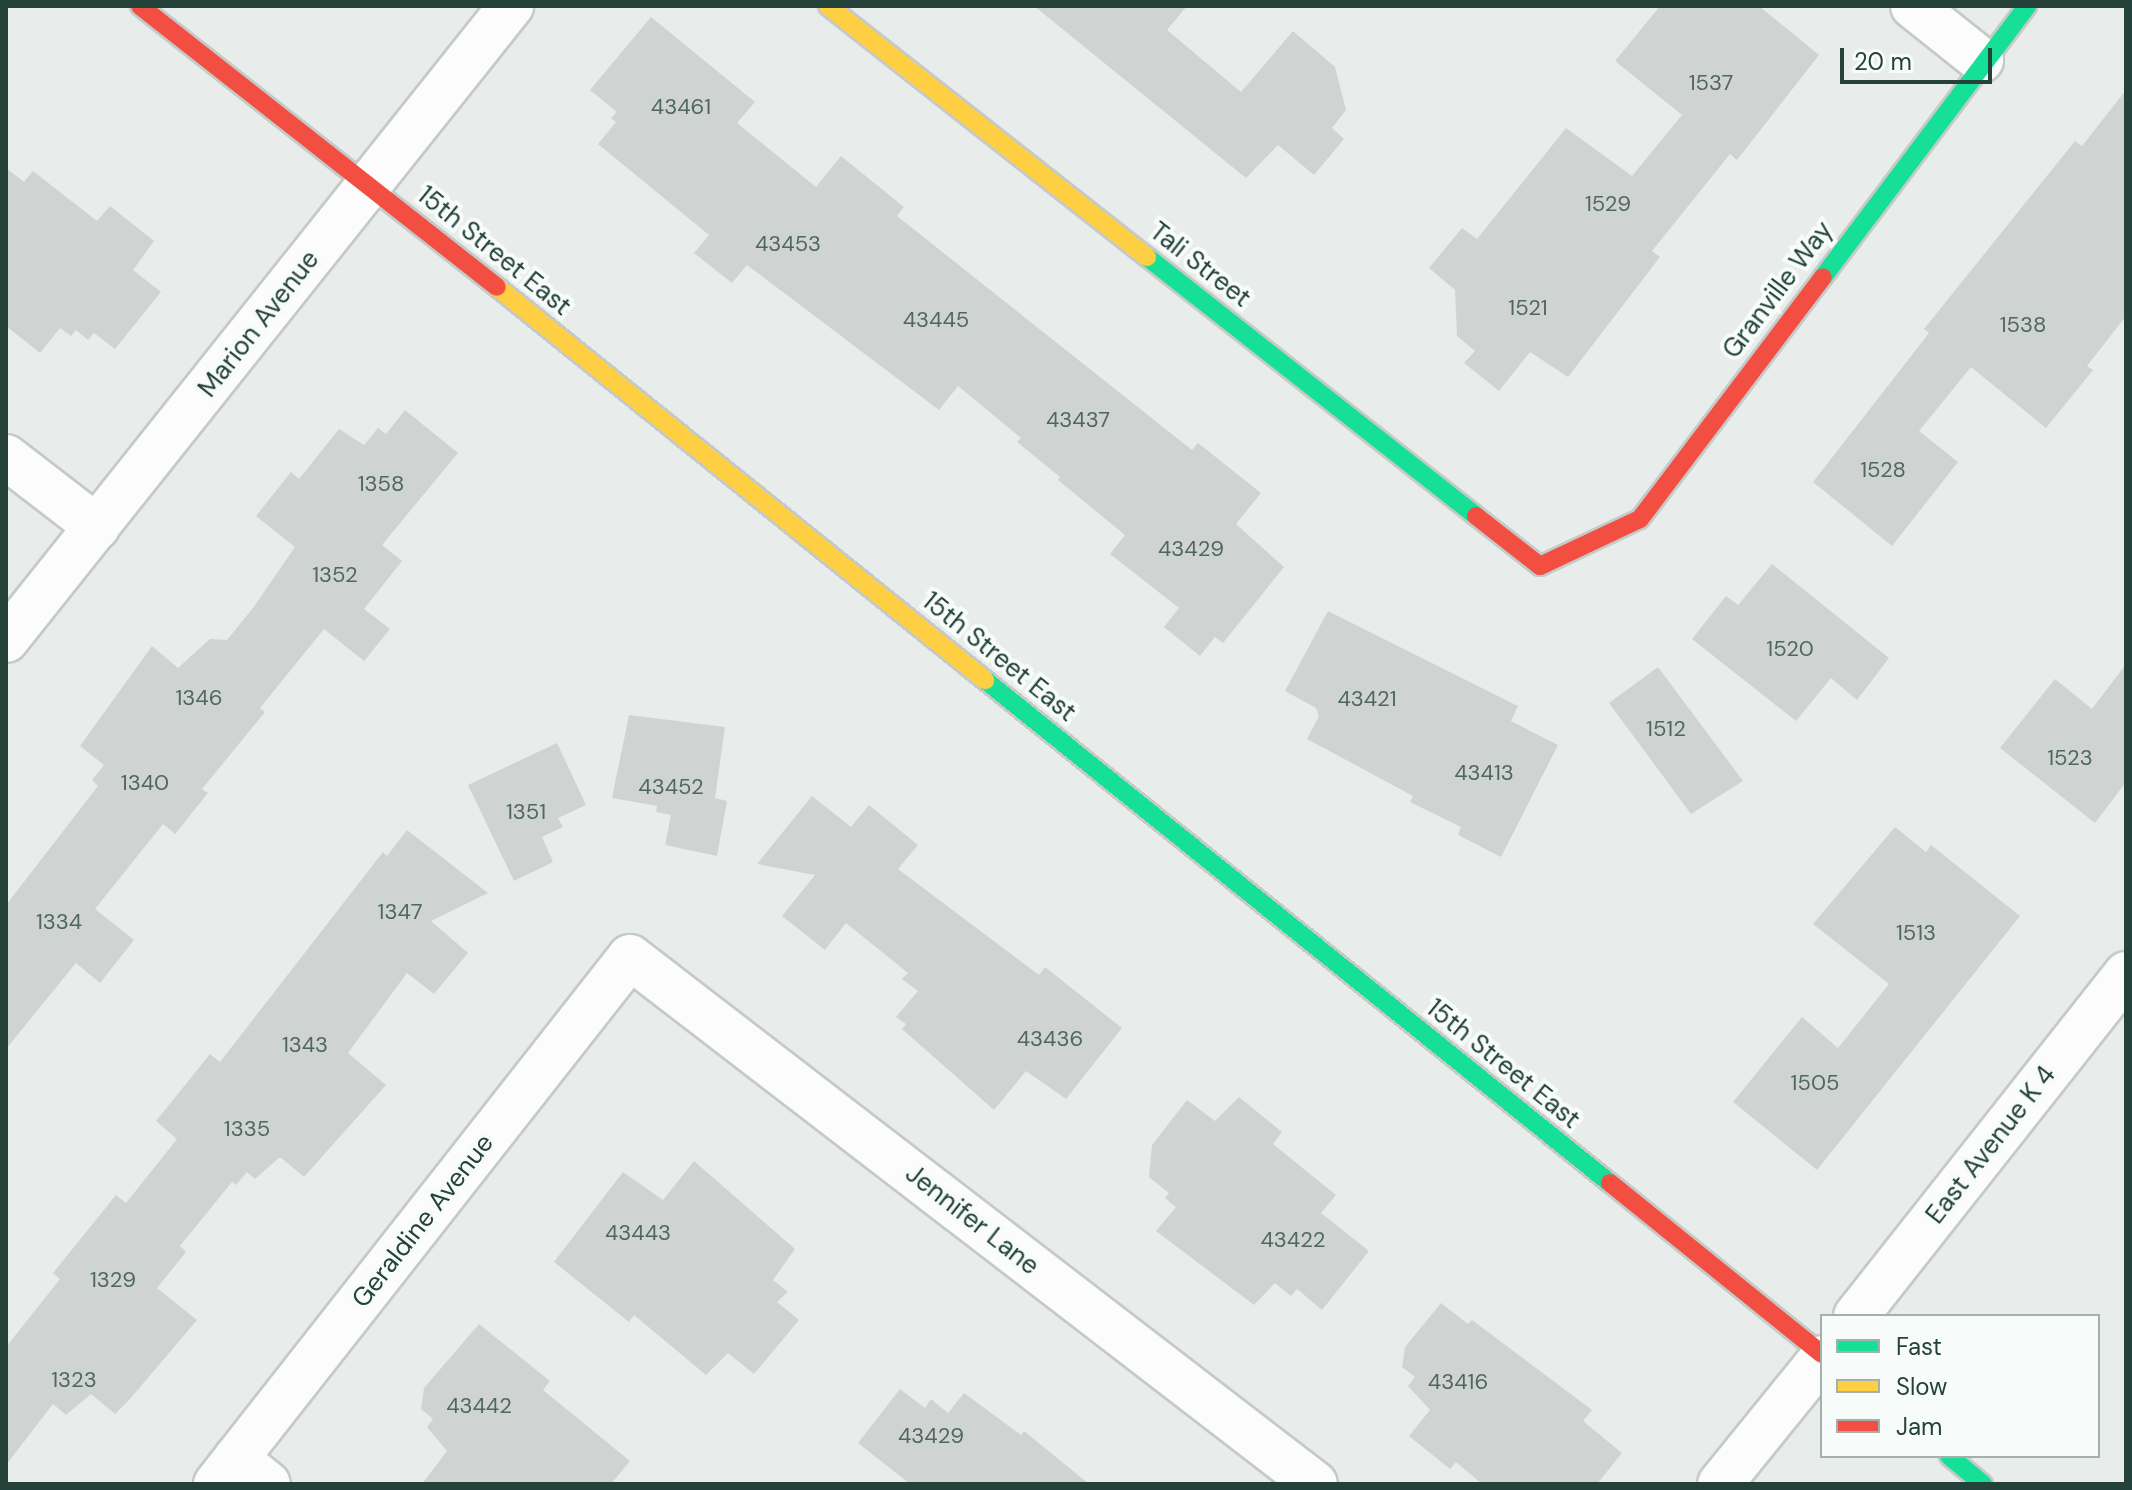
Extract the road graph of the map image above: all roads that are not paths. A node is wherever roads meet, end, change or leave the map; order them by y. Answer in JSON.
{"nodes":[{"id":1,"x":140,"y":6,"type":"edge"},
{"id":2,"x":511,"y":6,"type":"edge"},
{"id":3,"x":828,"y":6,"type":"edge"},
{"id":4,"x":1913,"y":6,"type":"edge"},
{"id":5,"x":2027,"y":6,"type":"edge"},
{"id":6,"x":1981,"y":60,"type":"junction"},
{"id":7,"x":369,"y":184,"type":"junction"},
{"id":8,"x":6,"y":457,"type":"edge"},
{"id":9,"x":97,"y":527,"type":"junction"},
{"id":10,"x":1540,"y":566,"type":"joint"},
{"id":11,"x":6,"y":640,"type":"edge"},
{"id":12,"x":630,"y":957,"type":"joint"},
{"id":13,"x":2126,"y":974,"type":"edge"},
{"id":14,"x":1858,"y":1314,"type":"edge"},
{"id":15,"x":1820,"y":1354,"type":"edge"},
{"id":16,"x":1820,"y":1359,"type":"edge"},
{"id":17,"x":1951,"y":1458,"type":"edge"},
{"id":18,"x":240,"y":1475,"type":"edge"},
{"id":19,"x":1315,"y":1484,"type":"edge"},
{"id":20,"x":1720,"y":1484,"type":"edge"},
{"id":21,"x":1983,"y":1484,"type":"edge"}],
"edges":[{"from":1,"to":7,"type":"street","name":"15th Street East"},
{"from":2,"to":7,"type":"street","name":"Marion Avenue"},
{"from":3,"to":10,"type":"street","name":"Tali Street"},
{"from":4,"to":6,"type":"street"},
{"from":5,"to":6,"type":"street","name":"Granville Way"},
{"from":6,"to":10,"type":"street","name":"Granville Way"},
{"from":7,"to":9,"type":"street","name":"Marion Avenue"},
{"from":7,"to":15,"type":"street","name":"15th Street East"},
{"from":8,"to":9,"type":"street"},
{"from":9,"to":11,"type":"street","name":"Marion Avenue"},
{"from":12,"to":18,"type":"street","name":"Geraldine Avenue"},
{"from":12,"to":19,"type":"street","name":"Jennifer Lane"},
{"from":13,"to":14,"type":"street","name":"East Avenue K 4"},
{"from":16,"to":20,"type":"street"},
{"from":17,"to":21,"type":"street"}]}
